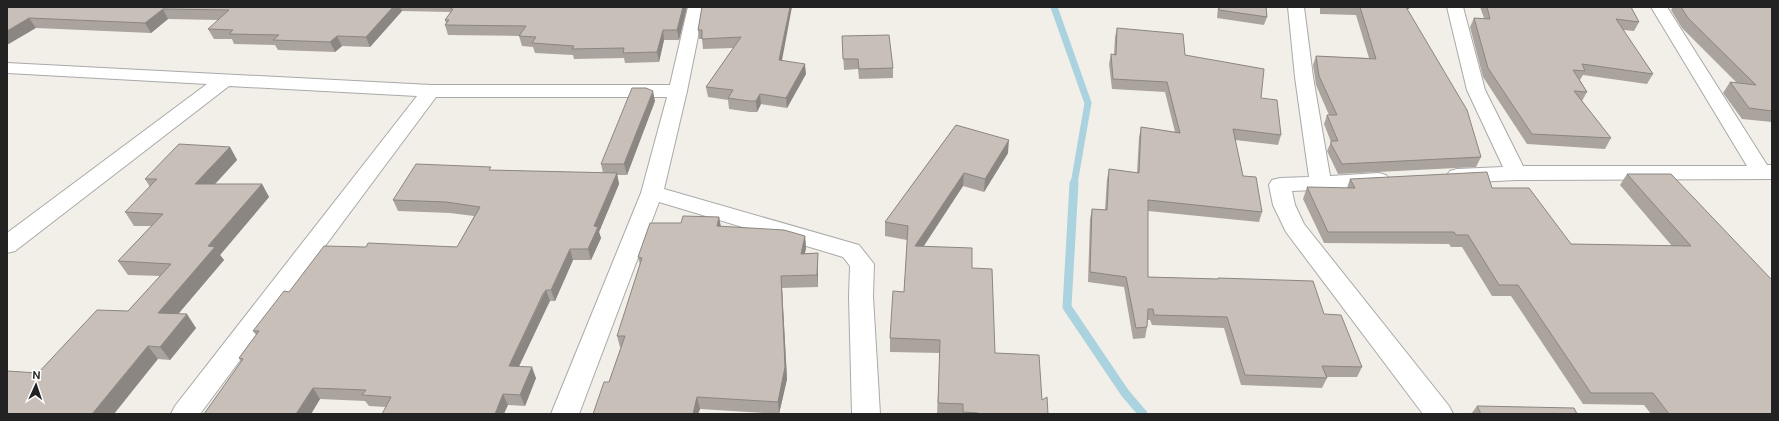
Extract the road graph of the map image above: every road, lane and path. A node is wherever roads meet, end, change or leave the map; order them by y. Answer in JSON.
{"nodes":[{"id":1,"x":696,"y":7,"type":"edge"},
{"id":2,"x":1296,"y":7,"type":"edge"},
{"id":3,"x":1455,"y":7,"type":"edge"},
{"id":4,"x":1658,"y":7,"type":"edge"},
{"id":5,"x":7,"y":68,"type":"edge"},
{"id":6,"x":225,"y":80,"type":"junction"},
{"id":7,"x":431,"y":91,"type":"junction"},
{"id":8,"x":678,"y":91,"type":"junction"},
{"id":9,"x":1766,"y":172,"type":"edge"},
{"id":10,"x":1516,"y":173,"type":"junction"},
{"id":11,"x":1438,"y":177,"type":"edge"},
{"id":12,"x":1399,"y":179,"type":"edge"},
{"id":13,"x":1321,"y":183,"type":"junction"},
{"id":14,"x":652,"y":193,"type":"junction"},
{"id":15,"x":7,"y":245,"type":"edge"},
{"id":16,"x":185,"y":414,"type":"edge"},
{"id":17,"x":565,"y":414,"type":"edge"},
{"id":18,"x":866,"y":414,"type":"edge"},
{"id":19,"x":1439,"y":414,"type":"edge"}],
"edges":[{"from":1,"to":8,"type":"street"},
{"from":2,"to":13,"type":"street"},
{"from":3,"to":10,"type":"street"},
{"from":4,"to":9,"type":"street"},
{"from":5,"to":6,"type":"street"},
{"from":6,"to":7,"type":"street"},
{"from":6,"to":15,"type":"street"},
{"from":7,"to":8,"type":"street"},
{"from":7,"to":16,"type":"street"},
{"from":8,"to":14,"type":"street"},
{"from":9,"to":10,"type":"street"},
{"from":10,"to":11,"type":"street"},
{"from":12,"to":13,"type":"street"},
{"from":13,"to":19,"type":"street"},
{"from":14,"to":17,"type":"street"},
{"from":14,"to":18,"type":"street"}]}
